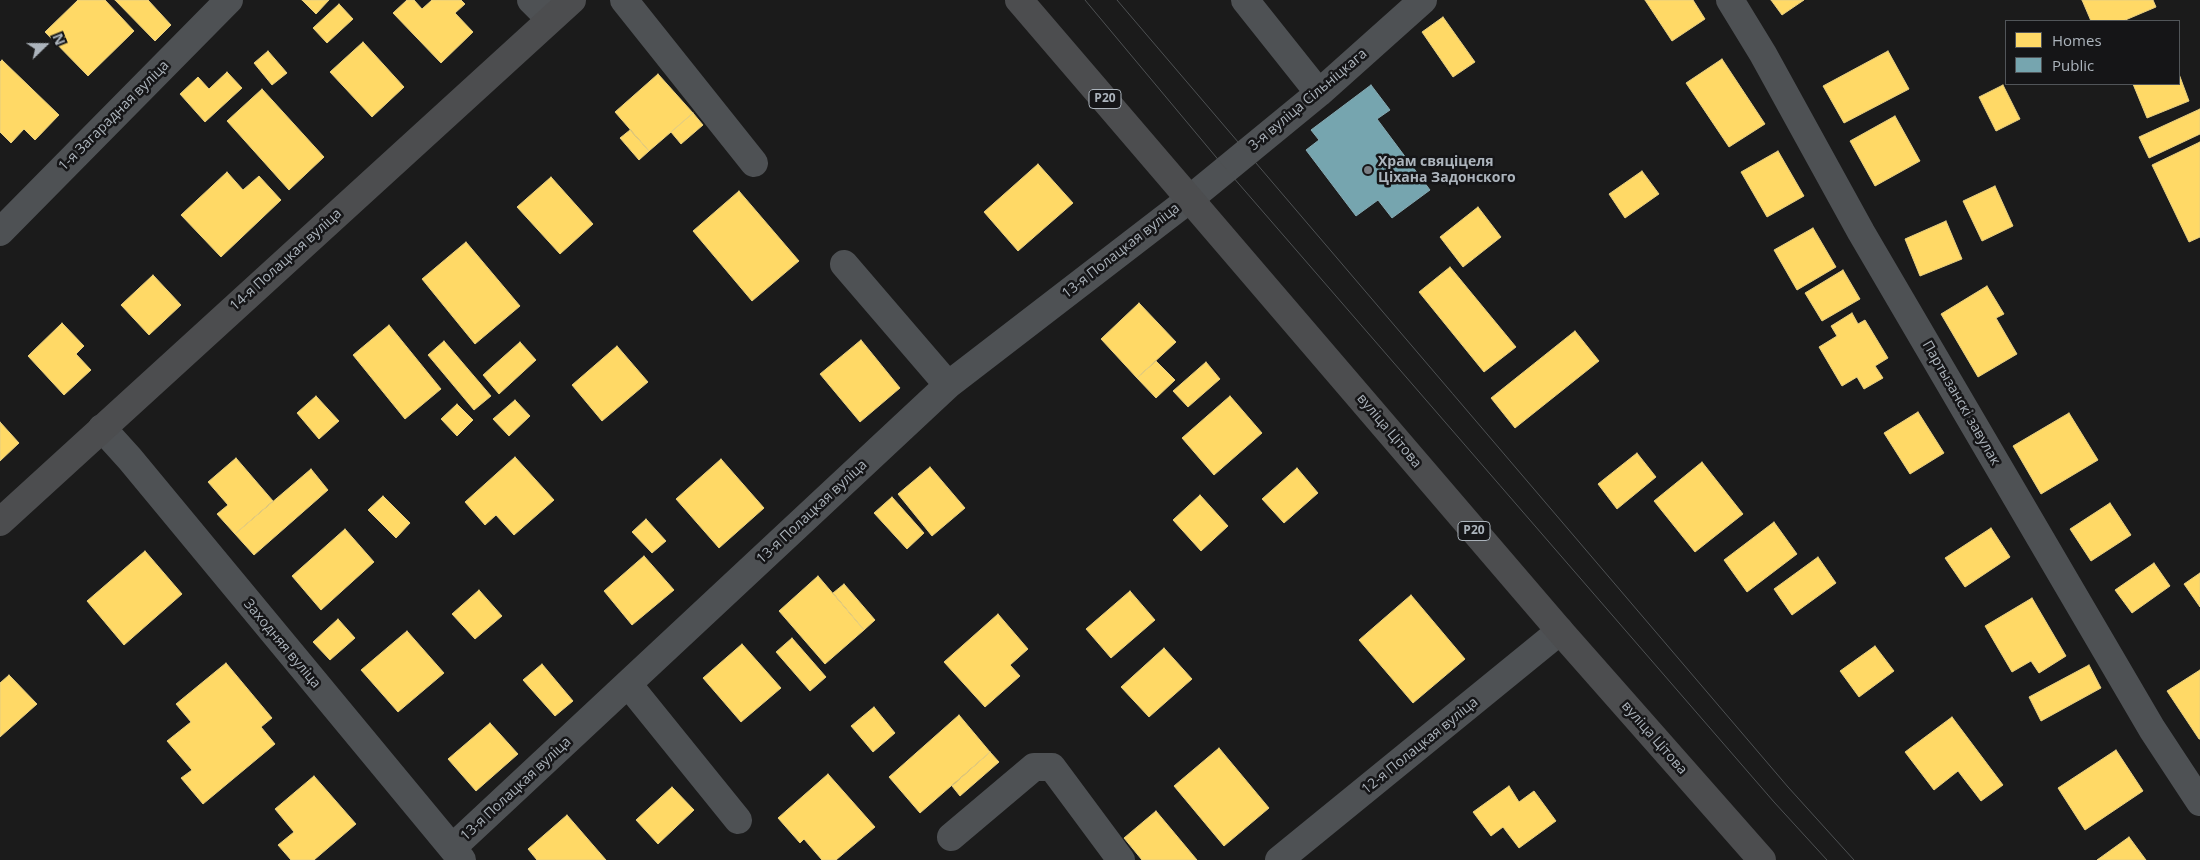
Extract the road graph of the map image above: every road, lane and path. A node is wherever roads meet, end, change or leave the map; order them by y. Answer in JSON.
{"nodes":[{"id":1,"x":229,"y":0,"type":"edge"},
{"id":2,"x":531,"y":0,"type":"edge"},
{"id":3,"x":572,"y":0,"type":"edge"},
{"id":4,"x":624,"y":0,"type":"edge"},
{"id":5,"x":1019,"y":0,"type":"edge"},
{"id":6,"x":1244,"y":0,"type":"edge"},
{"id":7,"x":1423,"y":0,"type":"edge"},
{"id":8,"x":1730,"y":0,"type":"edge"},
{"id":9,"x":550,"y":19,"type":"junction"},
{"id":10,"x":1319,"y":93,"type":"junction"},
{"id":11,"x":754,"y":163,"type":"dead end"},
{"id":12,"x":1191,"y":198,"type":"junction"},
{"id":13,"x":0,"y":232,"type":"edge"},
{"id":14,"x":844,"y":264,"type":"dead end"},
{"id":15,"x":948,"y":385,"type":"junction"},
{"id":16,"x":102,"y":428,"type":"junction"},
{"id":17,"x":0,"y":522,"type":"edge"},
{"id":18,"x":1560,"y":631,"type":"junction"},
{"id":19,"x":628,"y":684,"type":"junction"},
{"id":20,"x":2200,"y":802,"type":"edge"},
{"id":21,"x":738,"y":820,"type":"dead end"},
{"id":22,"x":951,"y":837,"type":"dead end"},
{"id":23,"x":457,"y":854,"type":"edge"},
{"id":24,"x":1755,"y":858,"type":"edge"},
{"id":25,"x":1121,"y":860,"type":"edge"},
{"id":26,"x":1279,"y":860,"type":"edge"}],
"edges":[{"from":1,"to":13,"type":"street","name":"1-я Загарадная вуліца"},
{"from":2,"to":9,"type":"street"},
{"from":3,"to":9,"type":"main road","name":"14-я Полацкая вуліца"},
{"from":4,"to":11,"type":"street"},
{"from":5,"to":12,"type":"main road","name":"вуліца Цітова","number":"Р20"},
{"from":6,"to":10,"type":"street"},
{"from":7,"to":10,"type":"street","name":"3-я вуліца Сільніцкага"},
{"from":8,"to":20,"type":"street","name":"Партызанскі завулак"},
{"from":9,"to":16,"type":"main road","name":"14-я Полацкая вуліца"},
{"from":10,"to":12,"type":"street","name":"3-я вуліца Сільніцкага"},
{"from":12,"to":15,"type":"street","name":"13-я Полацкая вуліца"},
{"from":12,"to":18,"type":"main road","name":"вуліца Цітова","number":"Р20"},
{"from":14,"to":15,"type":"street"},
{"from":15,"to":19,"type":"street","name":"13-я Полацкая вуліца"},
{"from":16,"to":17,"type":"main road","name":"14-я Полацкая вуліца"},
{"from":16,"to":23,"type":"street","name":"Заходняя вуліца"},
{"from":18,"to":24,"type":"main road","name":"вуліца Цітова","number":"Р20"},
{"from":18,"to":26,"type":"street","name":"12-я Полацкая вуліца"},
{"from":19,"to":21,"type":"street"},
{"from":19,"to":23,"type":"street","name":"13-я Полацкая вуліца"},
{"from":22,"to":25,"type":"street"}]}
